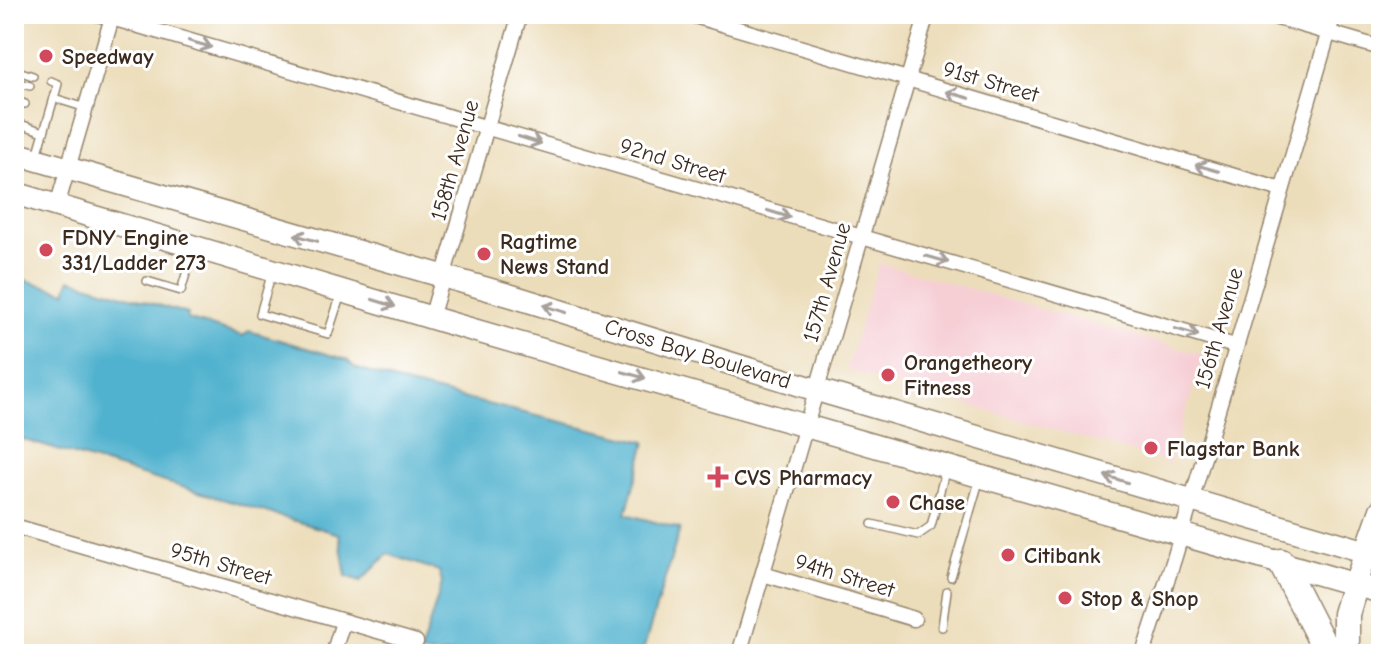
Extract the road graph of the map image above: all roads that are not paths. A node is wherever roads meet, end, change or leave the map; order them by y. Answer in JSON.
{"nodes":[{"id":1,"x":520,"y":14,"type":"edge"},
{"id":2,"x":688,"y":14,"type":"edge"},
{"id":3,"x":927,"y":14,"type":"edge"},
{"id":4,"x":1264,"y":14,"type":"edge"},
{"id":5,"x":1334,"y":14,"type":"edge"},
{"id":6,"x":108,"y":15,"type":"edge"},
{"id":7,"x":1329,"y":33,"type":"junction"},
{"id":8,"x":1381,"y":48,"type":"edge"},
{"id":9,"x":33,"y":76,"type":"dead end"},
{"id":10,"x":908,"y":79,"type":"junction"},
{"id":11,"x":51,"y":81,"type":"dead end"},
{"id":12,"x":14,"y":83,"type":"edge"},
{"id":13,"x":30,"y":86,"type":"dead end"},
{"id":14,"x":52,"y":95,"type":"junction"},
{"id":15,"x":14,"y":100,"type":"edge"},
{"id":16,"x":25,"y":104,"type":"dead end"},
{"id":17,"x":86,"y":108,"type":"junction"},
{"id":18,"x":14,"y":122,"type":"edge"},
{"id":19,"x":486,"y":127,"type":"junction"},
{"id":20,"x":44,"y":132,"type":"junction"},
{"id":21,"x":14,"y":153,"type":"edge"},
{"id":22,"x":36,"y":159,"type":"junction"},
{"id":23,"x":68,"y":169,"type":"junction"},
{"id":24,"x":1282,"y":190,"type":"junction"},
{"id":25,"x":14,"y":193,"type":"edge"},
{"id":26,"x":57,"y":206,"type":"junction"},
{"id":27,"x":862,"y":238,"type":"junction"},
{"id":28,"x":194,"y":247,"type":"junction"},
{"id":29,"x":273,"y":270,"type":"junction"},
{"id":30,"x":444,"y":277,"type":"junction"},
{"id":31,"x":147,"y":281,"type":"dead end"},
{"id":32,"x":342,"y":291,"type":"junction"},
{"id":33,"x":431,"y":318,"type":"junction"},
{"id":34,"x":1235,"y":346,"type":"junction"},
{"id":35,"x":817,"y":390,"type":"junction"},
{"id":36,"x":807,"y":424,"type":"junction"},
{"id":37,"x":1025,"y":452,"type":"junction"},
{"id":38,"x":947,"y":466,"type":"junction"},
{"id":39,"x":980,"y":476,"type":"junction"},
{"id":40,"x":1191,"y":501,"type":"junction"},
{"id":41,"x":1381,"y":510,"type":"edge"},
{"id":42,"x":872,"y":524,"type":"dead end"},
{"id":43,"x":14,"y":526,"type":"edge"},
{"id":44,"x":1181,"y":533,"type":"junction"},
{"id":45,"x":1374,"y":554,"type":"edge"},
{"id":46,"x":1281,"y":562,"type":"junction"},
{"id":47,"x":763,"y":574,"type":"junction"},
{"id":48,"x":951,"y":577,"type":"dead end"},
{"id":49,"x":1355,"y":584,"type":"junction"},
{"id":50,"x":947,"y":591,"type":"dead end"},
{"id":51,"x":1381,"y":592,"type":"edge"},
{"id":52,"x":914,"y":619,"type":"dead end"},
{"id":53,"x":343,"y":622,"type":"junction"},
{"id":54,"x":942,"y":627,"type":"dead end"},
{"id":55,"x":416,"y":642,"type":"dead end"},
{"id":56,"x":333,"y":654,"type":"edge"},
{"id":57,"x":739,"y":654,"type":"edge"},
{"id":58,"x":1143,"y":654,"type":"edge"},
{"id":59,"x":1328,"y":654,"type":"edge"},
{"id":60,"x":1346,"y":654,"type":"edge"}],
"edges":[{"from":1,"to":19,"type":"street","name":"158th Avenue"},
{"from":2,"to":10,"type":"street","name":"91st Street"},
{"from":3,"to":10,"type":"street","name":"157th Avenue"},
{"from":4,"to":7,"type":"street"},
{"from":5,"to":7,"type":"street","name":"156th Avenue"},
{"from":6,"to":17,"type":"street"},
{"from":6,"to":19,"type":"street","name":"92nd Street","one_way":true},
{"from":7,"to":8,"type":"street"},
{"from":7,"to":24,"type":"street","name":"156th Avenue"},
{"from":9,"to":12,"type":"lane"},
{"from":24,"to":10,"type":"street","name":"91st Street","one_way":true},
{"from":10,"to":27,"type":"street","name":"157th Avenue"},
{"from":11,"to":14,"type":"lane"},
{"from":12,"to":13,"type":"lane"},
{"from":14,"to":17,"type":"lane"},
{"from":14,"to":20,"type":"lane"},
{"from":15,"to":16,"type":"lane"},
{"from":17,"to":23,"type":"street"},
{"from":18,"to":20,"type":"lane"},
{"from":19,"to":27,"type":"street","name":"92nd Street","one_way":true},
{"from":19,"to":30,"type":"street","name":"158th Avenue"},
{"from":20,"to":22,"type":"lane"},
{"from":21,"to":22,"type":"main road","name":"Cross Bay Boulevard"},
{"from":22,"to":23,"type":"main road","name":"Cross Bay Boulevard"},
{"from":23,"to":26,"type":"street"},
{"from":30,"to":23,"type":"main road","name":"Cross Bay Boulevard","one_way":true},
{"from":24,"to":34,"type":"street","name":"156th Avenue"},
{"from":25,"to":26,"type":"main road","name":"Cross Bay Boulevard"},
{"from":26,"to":28,"type":"main road","name":"Cross Bay Boulevard"},
{"from":27,"to":34,"type":"street","name":"92nd Street","one_way":true},
{"from":27,"to":35,"type":"street","name":"157th Avenue"},
{"from":28,"to":29,"type":"main road","name":"Cross Bay Boulevard"},
{"from":28,"to":31,"type":"lane"},
{"from":29,"to":32,"type":"main road","name":"Cross Bay Boulevard"},
{"from":29,"to":32,"type":"lane"},
{"from":30,"to":33,"type":"street","name":"158th Avenue"},
{"from":35,"to":30,"type":"main road","name":"Cross Bay Boulevard","one_way":true},
{"from":32,"to":33,"type":"main road","name":"Cross Bay Boulevard","one_way":true},
{"from":33,"to":36,"type":"main road","name":"Cross Bay Boulevard","one_way":true},
{"from":34,"to":40,"type":"street","name":"156th Avenue"},
{"from":35,"to":36,"type":"street","name":"157th Avenue"},
{"from":35,"to":37,"type":"main road","name":"Cross Bay Boulevard"},
{"from":36,"to":37,"type":"main road"},
{"from":36,"to":38,"type":"main road","name":"Cross Bay Boulevard"},
{"from":36,"to":47,"type":"street","name":"157th Avenue"},
{"from":40,"to":37,"type":"main road","name":"Cross Bay Boulevard","one_way":true},
{"from":38,"to":39,"type":"main road","name":"Cross Bay Boulevard"},
{"from":38,"to":42,"type":"lane"},
{"from":39,"to":44,"type":"main road","name":"Cross Bay Boulevard"},
{"from":39,"to":48,"type":"lane"},
{"from":40,"to":44,"type":"street","name":"156th Avenue"},
{"from":40,"to":45,"type":"main road","name":"Cross Bay Boulevard"},
{"from":41,"to":45,"type":"main road"},
{"from":43,"to":53,"type":"street","name":"95th Street"},
{"from":44,"to":46,"type":"main road","name":"Cross Bay Boulevard"},
{"from":44,"to":58,"type":"street","name":"156th Avenue"},
{"from":45,"to":49,"type":"main road"},
{"from":46,"to":49,"type":"main road","name":"Cross Bay Boulevard"},
{"from":46,"to":59,"type":"highway"},
{"from":47,"to":52,"type":"street","name":"94th Street"},
{"from":47,"to":57,"type":"street","name":"157th Avenue"},
{"from":49,"to":51,"type":"main road","name":"Cross Bay Boulevard"},
{"from":49,"to":60,"type":"highway"},
{"from":50,"to":54,"type":"lane"},
{"from":53,"to":55,"type":"street","name":"95th Street"},
{"from":53,"to":56,"type":"street"}]}
